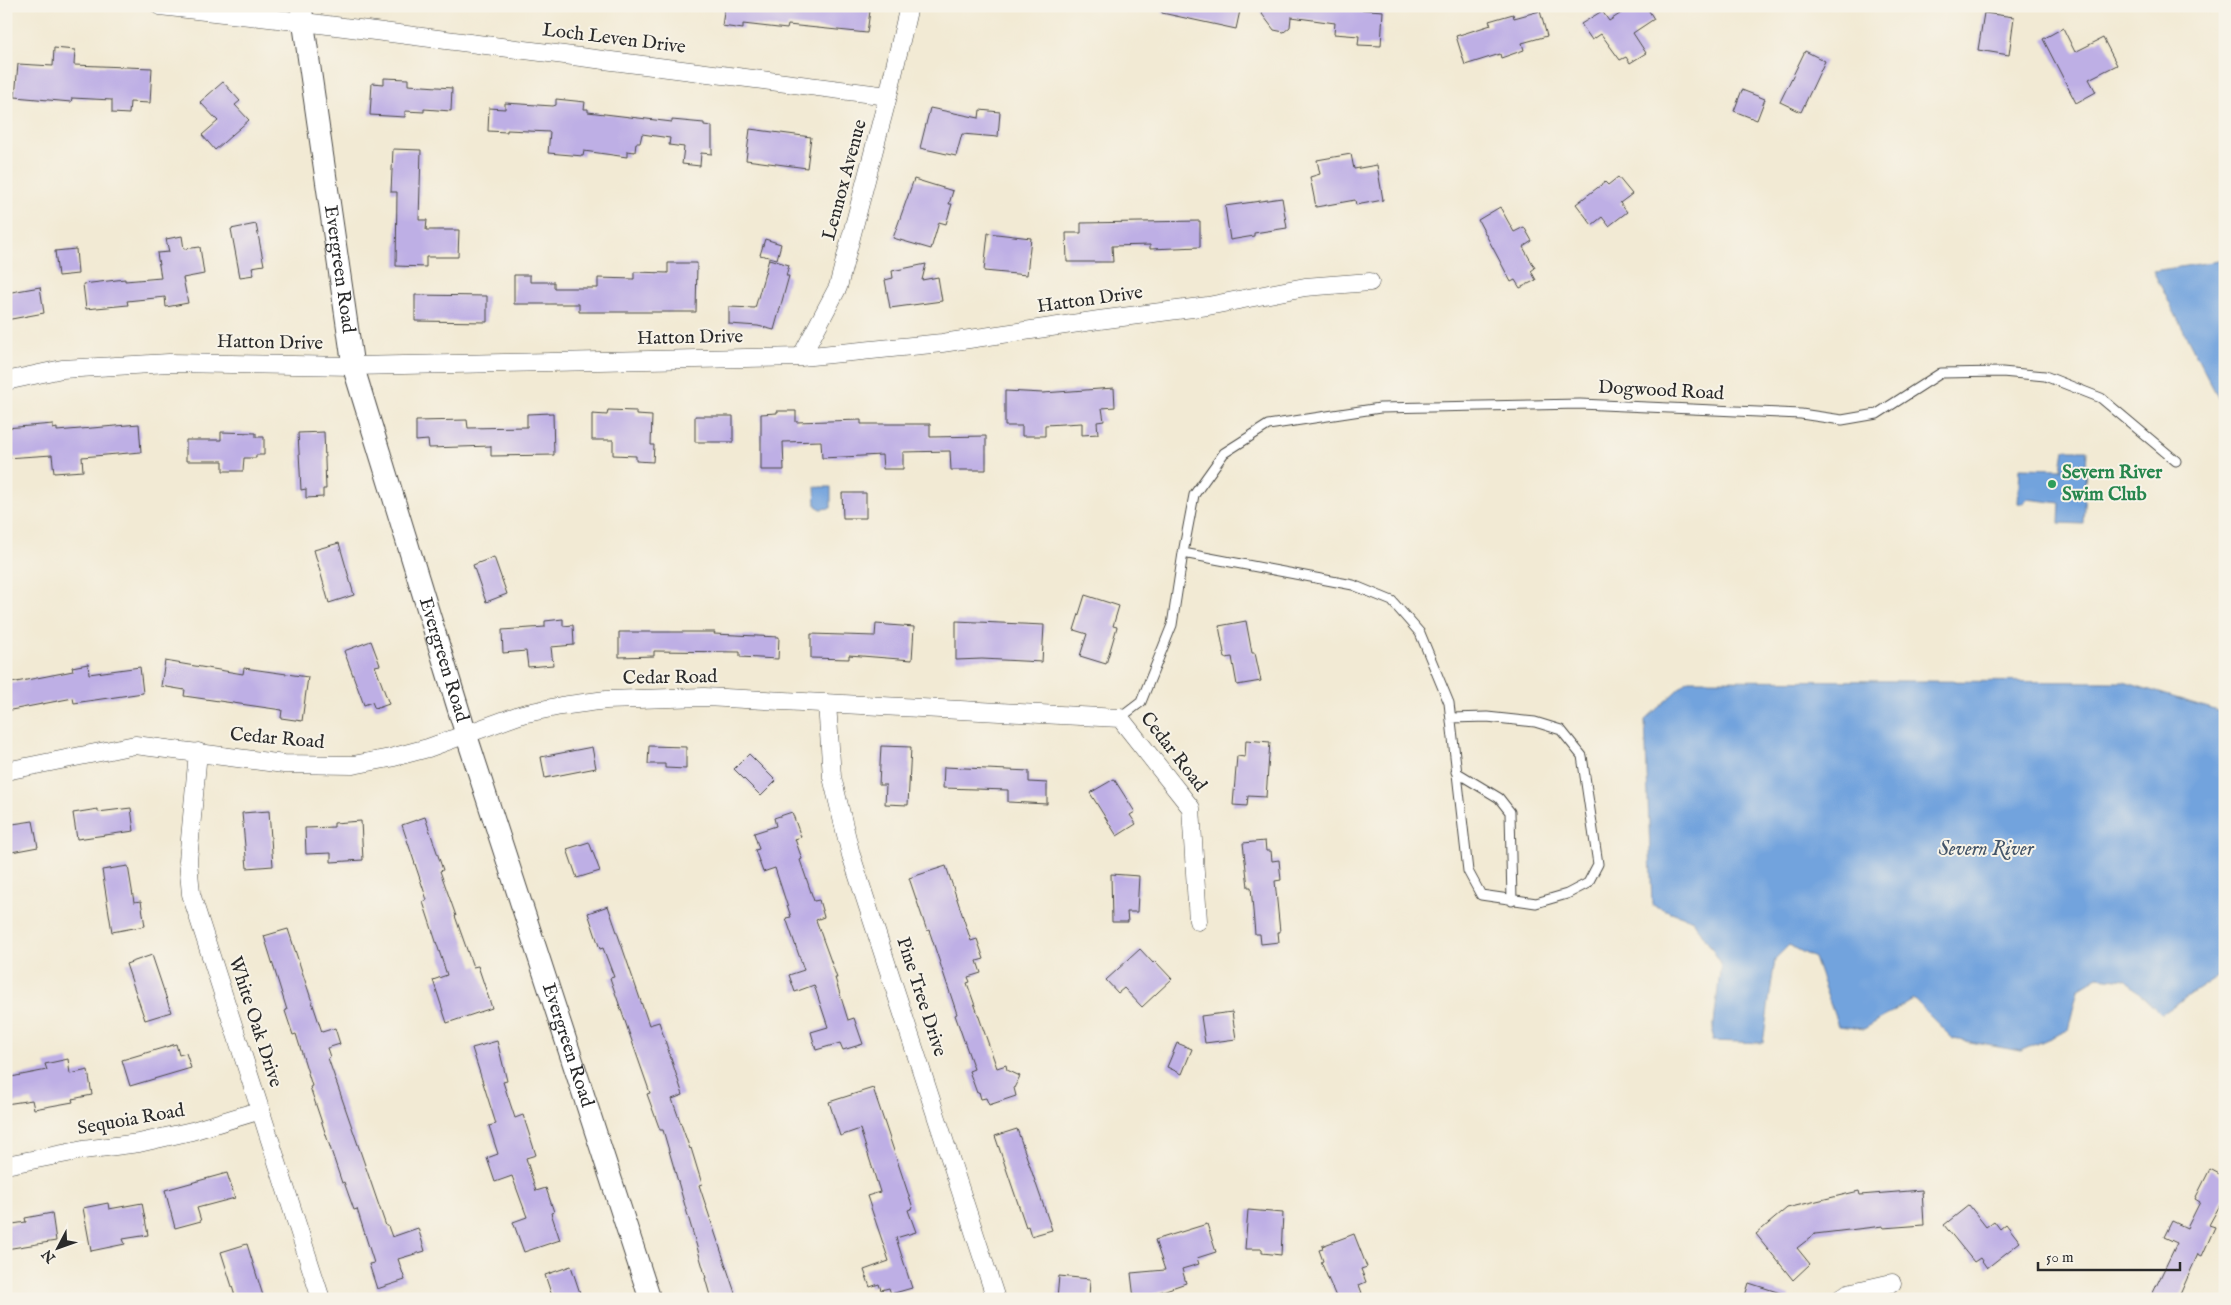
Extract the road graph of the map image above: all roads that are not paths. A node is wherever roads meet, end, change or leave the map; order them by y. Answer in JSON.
{"nodes":[{"id":1,"x":160,"y":6,"type":"edge"},
{"id":2,"x":909,"y":6,"type":"edge"},
{"id":3,"x":302,"y":14,"type":"edge"},
{"id":4,"x":888,"y":96,"type":"junction"},
{"id":5,"x":1370,"y":282,"type":"dead end"},
{"id":6,"x":801,"y":357,"type":"junction"},
{"id":7,"x":354,"y":366,"type":"junction"},
{"id":8,"x":6,"y":381,"type":"edge"},
{"id":9,"x":2176,"y":461,"type":"dead end"},
{"id":10,"x":1183,"y":554,"type":"junction"},
{"id":11,"x":828,"y":703,"type":"junction"},
{"id":12,"x":1120,"y":718,"type":"junction"},
{"id":13,"x":1450,"y":718,"type":"junction"},
{"id":14,"x":466,"y":734,"type":"junction"},
{"id":15,"x":198,"y":752,"type":"junction"},
{"id":16,"x":6,"y":771,"type":"edge"},
{"id":17,"x":1456,"y":772,"type":"junction"},
{"id":18,"x":1512,"y":901,"type":"junction"},
{"id":19,"x":1198,"y":921,"type":"dead end"},
{"id":20,"x":261,"y":1110,"type":"junction"},
{"id":21,"x":6,"y":1165,"type":"edge"},
{"id":22,"x":1892,"y":1283,"type":"dead end"},
{"id":23,"x":321,"y":1299,"type":"edge"},
{"id":24,"x":650,"y":1299,"type":"edge"},
{"id":25,"x":996,"y":1299,"type":"edge"},
{"id":26,"x":1840,"y":1299,"type":"edge"}],
"edges":[{"from":1,"to":3,"type":"street","name":"Loch Leven Drive"},
{"from":2,"to":4,"type":"street","name":"Lennox Avenue"},
{"from":3,"to":4,"type":"street","name":"Loch Leven Drive"},
{"from":3,"to":7,"type":"street","name":"Evergreen Road"},
{"from":4,"to":6,"type":"street","name":"Lennox Avenue"},
{"from":5,"to":6,"type":"street","name":"Hatton Drive"},
{"from":6,"to":7,"type":"street","name":"Hatton Drive"},
{"from":7,"to":8,"type":"street","name":"Hatton Drive"},
{"from":7,"to":14,"type":"street","name":"Evergreen Road"},
{"from":9,"to":10,"type":"lane","name":"Dogwood Road"},
{"from":10,"to":12,"type":"lane","name":"Dogwood Road"},
{"from":10,"to":13,"type":"lane"},
{"from":11,"to":12,"type":"street","name":"Cedar Road"},
{"from":11,"to":14,"type":"street","name":"Cedar Road"},
{"from":11,"to":25,"type":"street","name":"Pine Tree Drive"},
{"from":12,"to":19,"type":"street","name":"Cedar Road"},
{"from":13,"to":17,"type":"lane"},
{"from":13,"to":18,"type":"lane"},
{"from":14,"to":15,"type":"street","name":"Cedar Road"},
{"from":14,"to":24,"type":"street","name":"Evergreen Road"},
{"from":15,"to":16,"type":"street","name":"Cedar Road"},
{"from":15,"to":20,"type":"street","name":"White Oak Drive"},
{"from":17,"to":18,"type":"lane"},
{"from":17,"to":18,"type":"lane"},
{"from":20,"to":21,"type":"street","name":"Sequoia Road"},
{"from":20,"to":23,"type":"street","name":"White Oak Drive"},
{"from":22,"to":26,"type":"street"}]}
